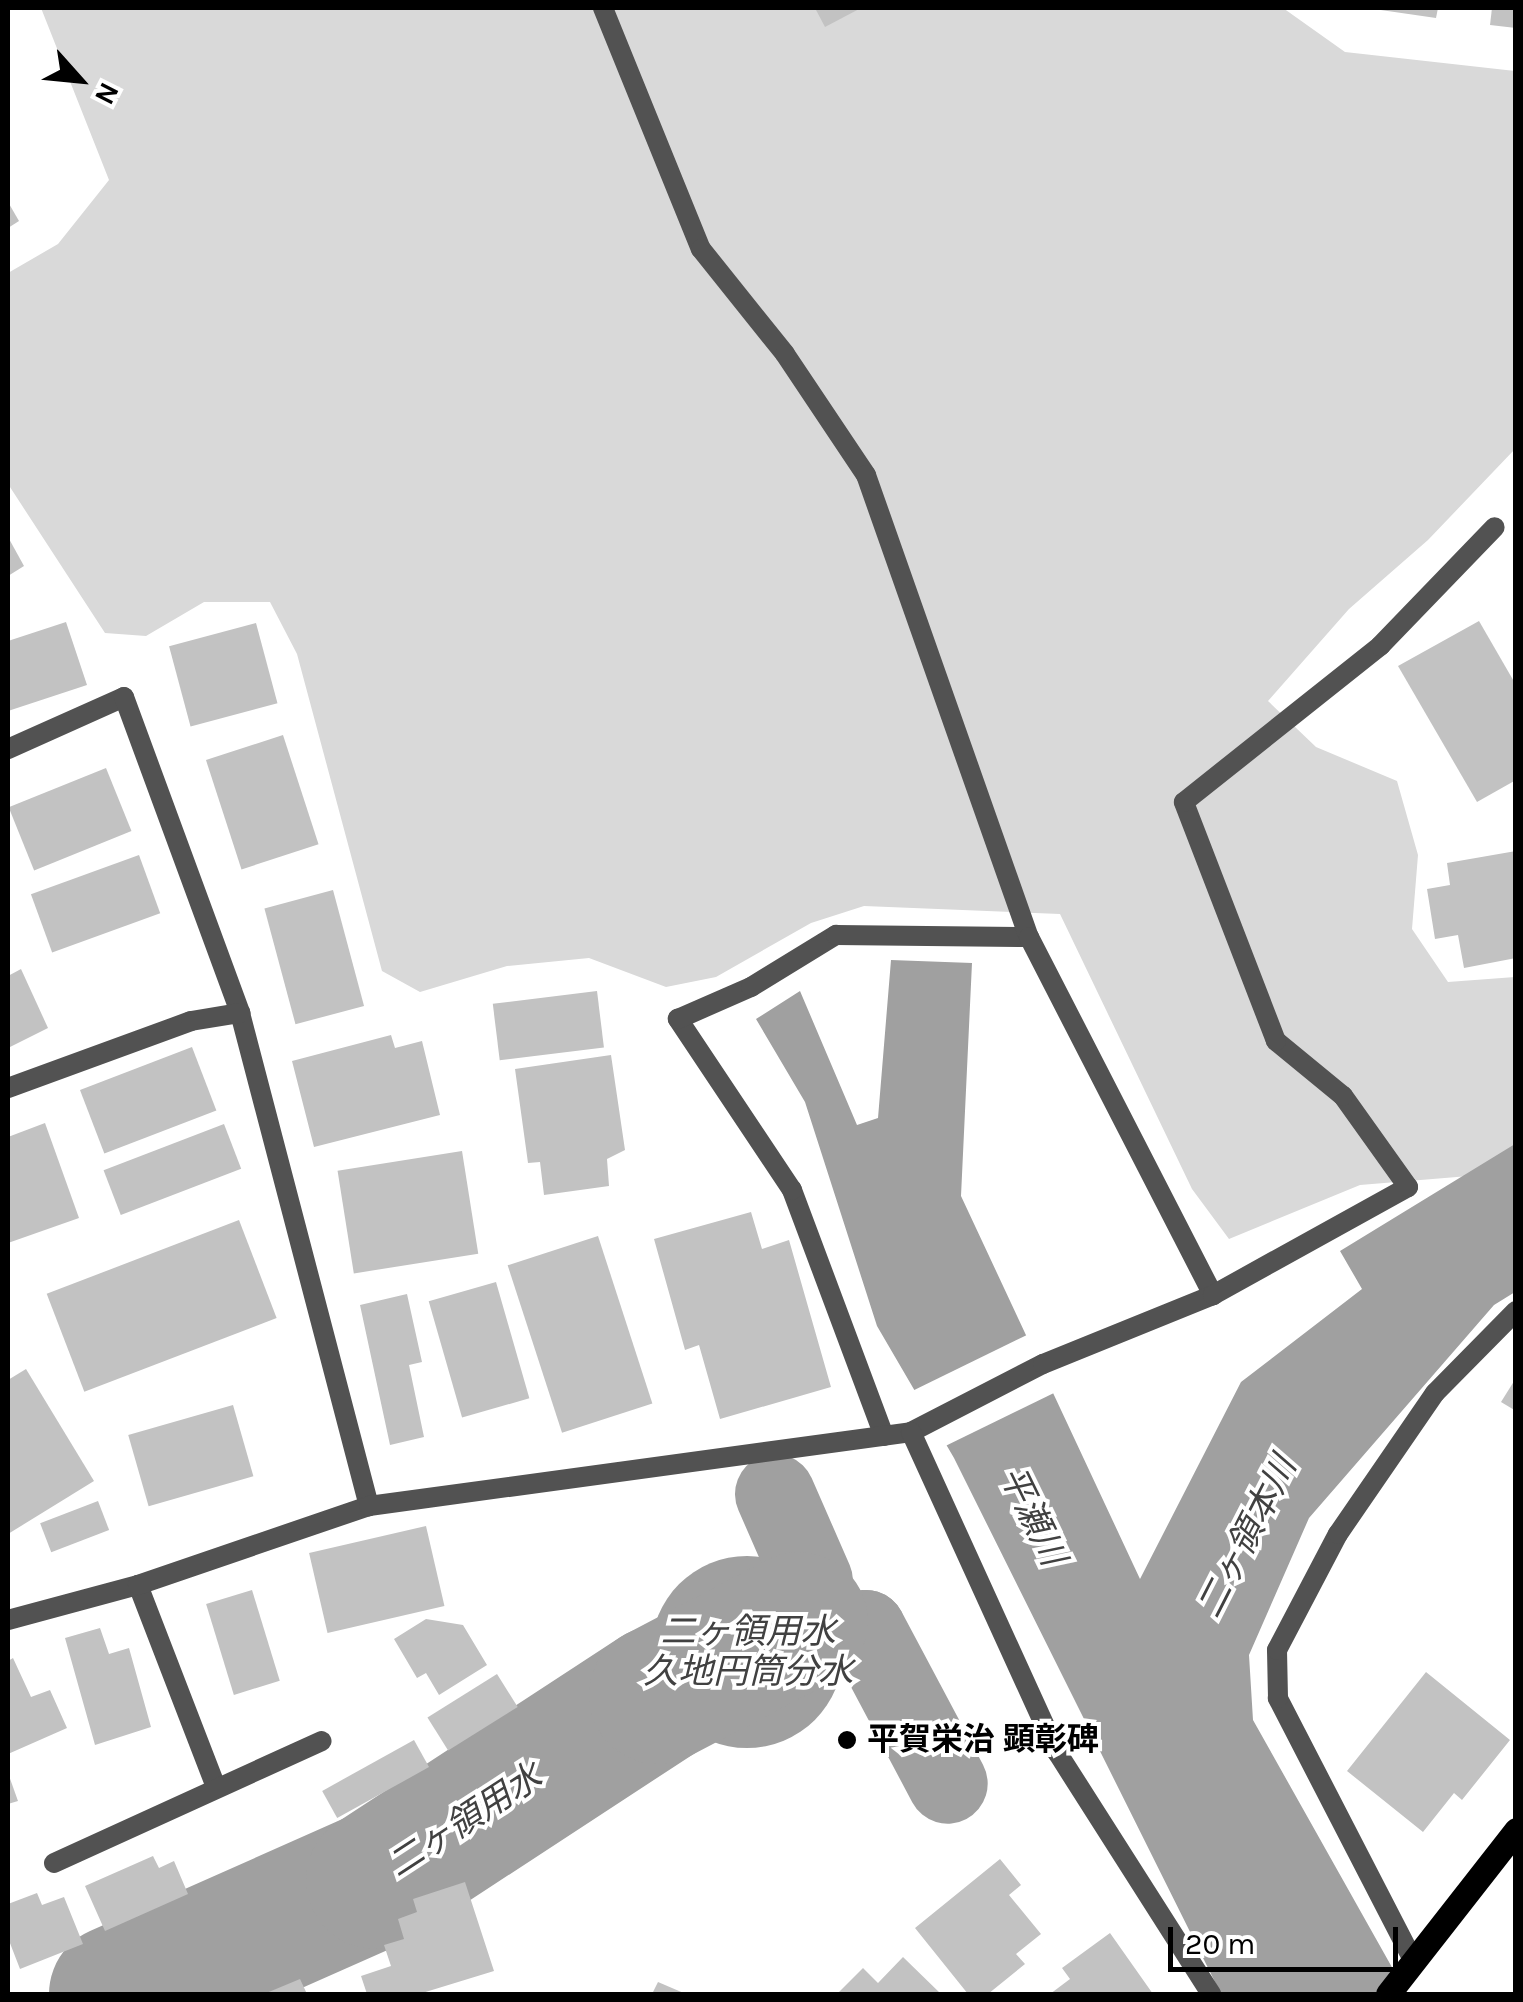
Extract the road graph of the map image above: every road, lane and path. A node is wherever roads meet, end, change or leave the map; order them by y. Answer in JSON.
{"nodes":[{"id":1,"x":603,"y":8,"type":"edge"},
{"id":2,"x":1495,"y":527,"type":"dead end"},
{"id":3,"x":8,"y":749,"type":"edge"},
{"id":4,"x":1028,"y":936,"type":"junction"},
{"id":5,"x":240,"y":1014,"type":"junction"},
{"id":6,"x":8,"y":1088,"type":"edge"},
{"id":7,"x":1213,"y":1295,"type":"junction"},
{"id":8,"x":1516,"y":1312,"type":"edge"},
{"id":9,"x":921,"y":1428,"type":"junction"},
{"id":10,"x":884,"y":1436,"type":"junction"},
{"id":11,"x":369,"y":1506,"type":"junction"},
{"id":12,"x":138,"y":1585,"type":"junction"},
{"id":13,"x":8,"y":1620,"type":"edge"},
{"id":14,"x":322,"y":1741,"type":"dead end"},
{"id":15,"x":216,"y":1784,"type":"junction"},
{"id":16,"x":1516,"y":1830,"type":"edge"},
{"id":17,"x":54,"y":1862,"type":"dead end"},
{"id":18,"x":1414,"y":1962,"type":"junction"},
{"id":19,"x":1391,"y":1991,"type":"edge"},
{"id":20,"x":1211,"y":1994,"type":"edge"}],
"edges":[{"from":1,"to":4,"type":"street"},
{"from":2,"to":7,"type":"street"},
{"from":3,"to":5,"type":"street"},
{"from":4,"to":7,"type":"street"},
{"from":4,"to":10,"type":"street"},
{"from":5,"to":6,"type":"street"},
{"from":5,"to":11,"type":"street"},
{"from":7,"to":9,"type":"street"},
{"from":8,"to":18,"type":"street"},
{"from":9,"to":10,"type":"street"},
{"from":9,"to":20,"type":"street"},
{"from":10,"to":11,"type":"street"},
{"from":11,"to":12,"type":"street"},
{"from":12,"to":13,"type":"street"},
{"from":12,"to":15,"type":"street"},
{"from":14,"to":15,"type":"street"},
{"from":15,"to":17,"type":"street"},
{"from":16,"to":18,"type":"main road"},
{"from":18,"to":19,"type":"main road"}]}
